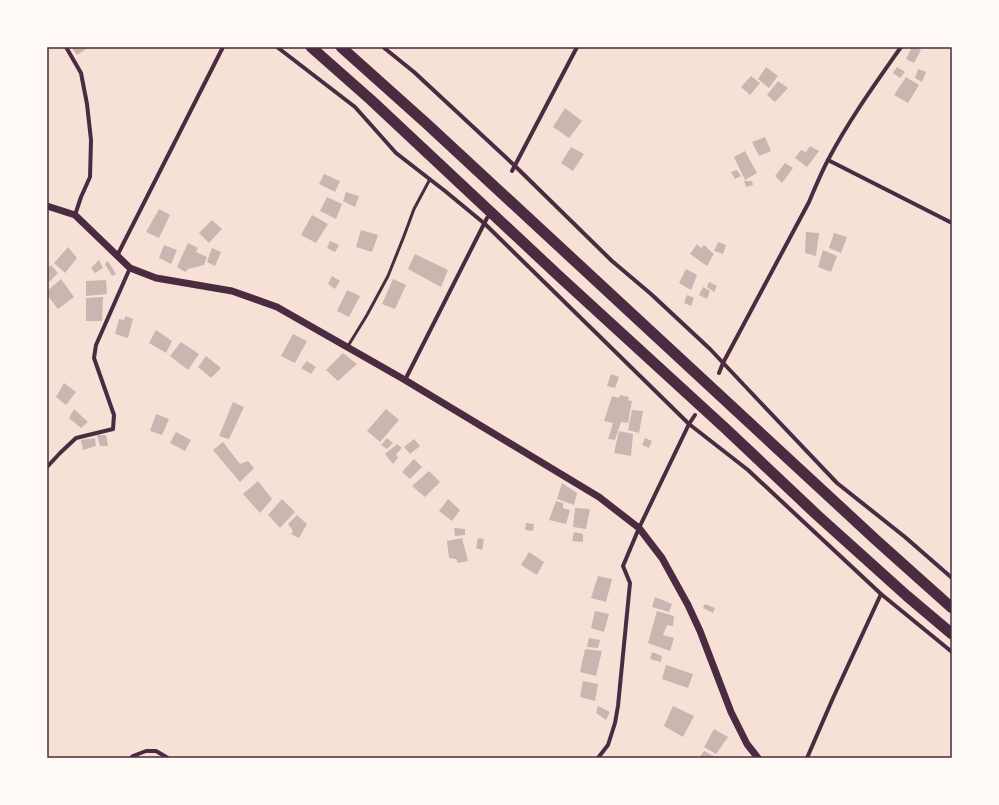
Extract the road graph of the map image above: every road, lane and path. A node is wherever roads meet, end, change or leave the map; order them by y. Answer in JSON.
{"nodes":[{"id":1,"x":66,"y":47,"type":"edge"},
{"id":2,"x":224,"y":47,"type":"edge"},
{"id":3,"x":277,"y":47,"type":"edge"},
{"id":4,"x":311,"y":47,"type":"edge"},
{"id":5,"x":341,"y":47,"type":"edge"},
{"id":6,"x":383,"y":47,"type":"edge"},
{"id":7,"x":577,"y":47,"type":"edge"},
{"id":8,"x":901,"y":47,"type":"edge"},
{"id":9,"x":828,"y":160,"type":"junction"},
{"id":10,"x":514,"y":166,"type":"junction"},
{"id":11,"x":512,"y":171,"type":"dead end"},
{"id":12,"x":430,"y":179,"type":"junction"},
{"id":13,"x":47,"y":206,"type":"edge"},
{"id":14,"x":75,"y":215,"type":"junction"},
{"id":15,"x":487,"y":218,"type":"dead end"},
{"id":16,"x":952,"y":223,"type":"edge"},
{"id":17,"x":484,"y":224,"type":"junction"},
{"id":18,"x":117,"y":257,"type":"junction"},
{"id":19,"x":130,"y":268,"type":"junction"},
{"id":20,"x":347,"y":347,"type":"junction"},
{"id":21,"x":723,"y":363,"type":"junction"},
{"id":22,"x":719,"y":373,"type":"dead end"},
{"id":23,"x":405,"y":380,"type":"junction"},
{"id":24,"x":695,"y":415,"type":"dead end"},
{"id":25,"x":689,"y":424,"type":"junction"},
{"id":26,"x":47,"y":467,"type":"edge"},
{"id":27,"x":640,"y":528,"type":"junction"},
{"id":28,"x":952,"y":578,"type":"edge"},
{"id":29,"x":881,"y":594,"type":"junction"},
{"id":30,"x":952,"y":608,"type":"edge"},
{"id":31,"x":952,"y":634,"type":"edge"},
{"id":32,"x":952,"y":652,"type":"edge"},
{"id":33,"x":132,"y":758,"type":"edge"},
{"id":34,"x":168,"y":758,"type":"edge"},
{"id":35,"x":598,"y":758,"type":"edge"},
{"id":36,"x":758,"y":758,"type":"edge"},
{"id":37,"x":807,"y":758,"type":"edge"}],
"edges":[{"from":1,"to":14,"type":"street"},
{"from":2,"to":18,"type":"street"},
{"from":3,"to":12,"type":"street"},
{"from":4,"to":31,"type":"highway"},
{"from":5,"to":30,"type":"highway"},
{"from":6,"to":10,"type":"street"},
{"from":7,"to":10,"type":"street"},
{"from":8,"to":9,"type":"street"},
{"from":9,"to":16,"type":"street"},
{"from":9,"to":21,"type":"street"},
{"from":10,"to":11,"type":"street"},
{"from":10,"to":21,"type":"street"},
{"from":12,"to":17,"type":"street"},
{"from":12,"to":20,"type":"lane"},
{"from":13,"to":14,"type":"street"},
{"from":14,"to":18,"type":"street"},
{"from":15,"to":17,"type":"street"},
{"from":17,"to":23,"type":"street"},
{"from":17,"to":25,"type":"street"},
{"from":18,"to":19,"type":"street"},
{"from":19,"to":20,"type":"street"},
{"from":19,"to":26,"type":"street"},
{"from":20,"to":23,"type":"street"},
{"from":21,"to":22,"type":"street"},
{"from":21,"to":28,"type":"street"},
{"from":23,"to":27,"type":"street"},
{"from":24,"to":25,"type":"street"},
{"from":25,"to":27,"type":"street"},
{"from":25,"to":29,"type":"street"},
{"from":27,"to":35,"type":"street"},
{"from":27,"to":36,"type":"street"},
{"from":29,"to":32,"type":"street"},
{"from":29,"to":37,"type":"street"},
{"from":33,"to":34,"type":"street"}]}
